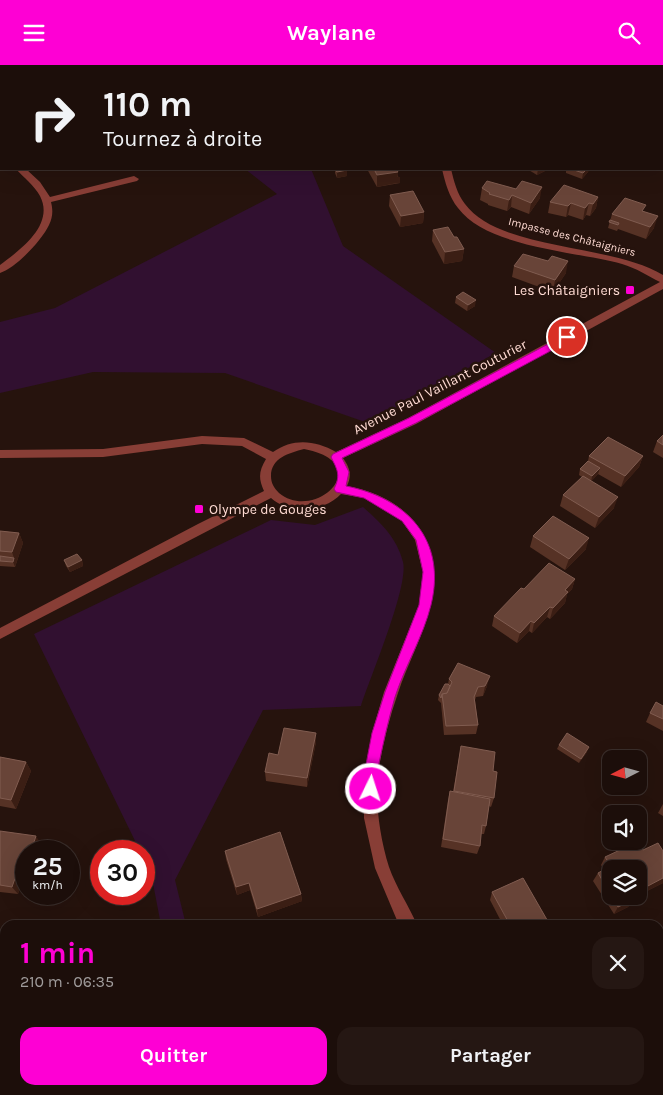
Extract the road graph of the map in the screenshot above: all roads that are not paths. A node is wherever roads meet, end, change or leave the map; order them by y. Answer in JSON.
{"nodes":[{"id":1,"x":21,"y":170,"type":"edge"},
{"id":2,"x":446,"y":170,"type":"edge"},
{"id":3,"x":134,"y":179,"type":"dead end"},
{"id":4,"x":48,"y":199,"type":"junction"},
{"id":5,"x":0,"y":270,"type":"edge"},
{"id":6,"x":663,"y":280,"type":"edge"},
{"id":7,"x":663,"y":285,"type":"edge"},
{"id":8,"x":0,"y":454,"type":"edge"},
{"id":9,"x":272,"y":457,"type":"junction"},
{"id":10,"x":336,"y":457,"type":"junction"},
{"id":11,"x":339,"y":489,"type":"junction"},
{"id":12,"x":271,"y":493,"type":"junction"},
{"id":13,"x":0,"y":634,"type":"edge"},
{"id":14,"x":405,"y":920,"type":"edge"}],
"edges":[{"from":1,"to":4,"type":"street"},
{"from":2,"to":6,"type":"street","name":"Impasse des Châtaigniers"},
{"from":3,"to":4,"type":"street"},
{"from":4,"to":5,"type":"street"},
{"from":7,"to":10,"type":"street","name":"Avenue Paul Vaillant Couturier"},
{"from":8,"to":9,"type":"street"},
{"from":9,"to":10,"type":"street"},
{"from":9,"to":12,"type":"street"},
{"from":10,"to":11,"type":"street"},
{"from":11,"to":12,"type":"street"},
{"from":11,"to":14,"type":"street"},
{"from":12,"to":13,"type":"street"}]}
